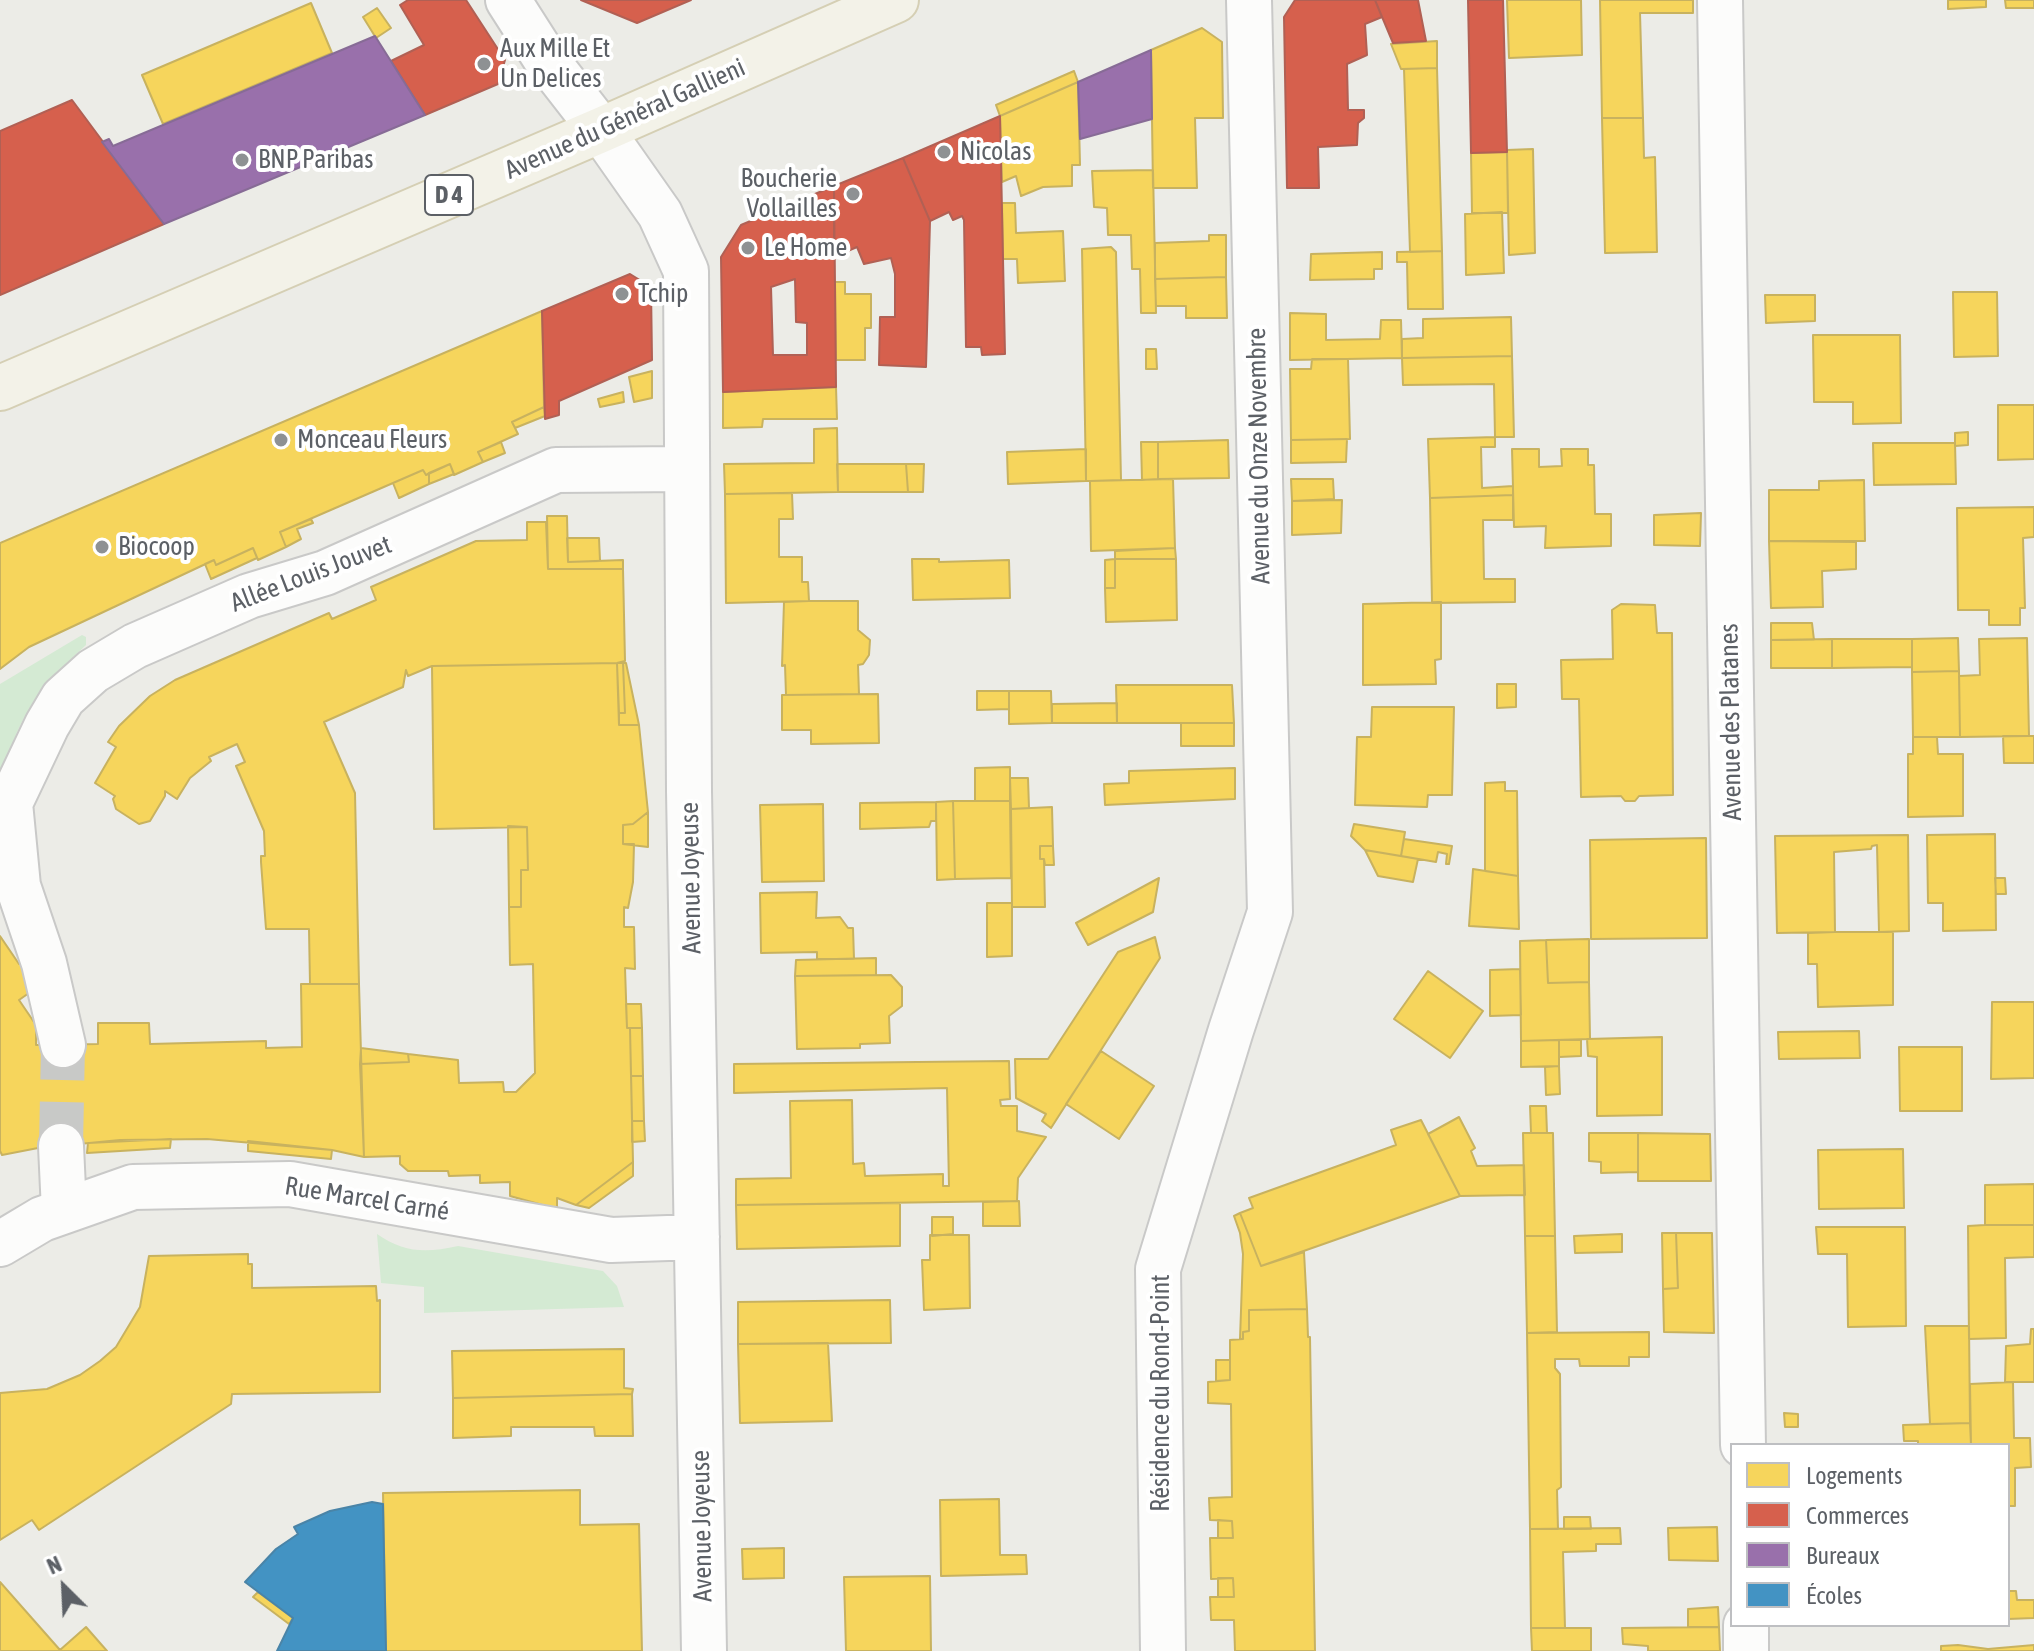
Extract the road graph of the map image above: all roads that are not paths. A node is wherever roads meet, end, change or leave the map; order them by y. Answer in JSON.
{"nodes":[{"id":1,"x":508,"y":0,"type":"edge"},
{"id":2,"x":896,"y":0,"type":"edge"},
{"id":3,"x":1249,"y":0,"type":"edge"},
{"id":4,"x":1720,"y":0,"type":"edge"},
{"id":5,"x":601,"y":130,"type":"junction"},
{"id":6,"x":0,"y":388,"type":"edge"},
{"id":7,"x":686,"y":469,"type":"junction"},
{"id":8,"x":5,"y":806,"type":"edge"},
{"id":9,"x":1270,"y":912,"type":"joint"},
{"id":10,"x":63,"y":1045,"type":"tunnel mouth"},
{"id":11,"x":61,"y":1146,"type":"tunnel mouth"},
{"id":12,"x":64,"y":1211,"type":"junction"},
{"id":13,"x":697,"y":1237,"type":"junction"},
{"id":14,"x":0,"y":1244,"type":"edge"},
{"id":15,"x":1743,"y":1443,"type":"edge"},
{"id":16,"x":1746,"y":1627,"type":"edge"},
{"id":17,"x":704,"y":1651,"type":"edge"},
{"id":18,"x":1163,"y":1651,"type":"edge"},
{"id":19,"x":1746,"y":1651,"type":"edge"}],
"edges":[{"from":1,"to":5,"type":"street","name":"Avenue Joyeuse"},
{"from":2,"to":5,"type":"main road","name":"Avenue du Général Gallieni","number":"D 4"},
{"from":3,"to":9,"type":"street","name":"Avenue du Onze Novembre"},
{"from":4,"to":15,"type":"street","name":"Avenue des Platanes"},
{"from":5,"to":6,"type":"main road","name":"Avenue du Général Gallieni","number":"D 4"},
{"from":5,"to":7,"type":"street","name":"Avenue Joyeuse"},
{"from":7,"to":8,"type":"street","name":"Allée Louis Jouvet"},
{"from":7,"to":13,"type":"street","name":"Avenue Joyeuse"},
{"from":8,"to":10,"type":"street","name":"Allée Louis Jouvet"},
{"from":9,"to":18,"type":"street","name":"Résidence du Rond-Point"},
{"from":11,"to":12,"type":"street"},
{"from":12,"to":13,"type":"street","name":"Rue Marcel Carné"},
{"from":12,"to":14,"type":"street","name":"Rue Marcel Carné"},
{"from":13,"to":17,"type":"street","name":"Avenue Joyeuse"},
{"from":16,"to":19,"type":"street"}]}
